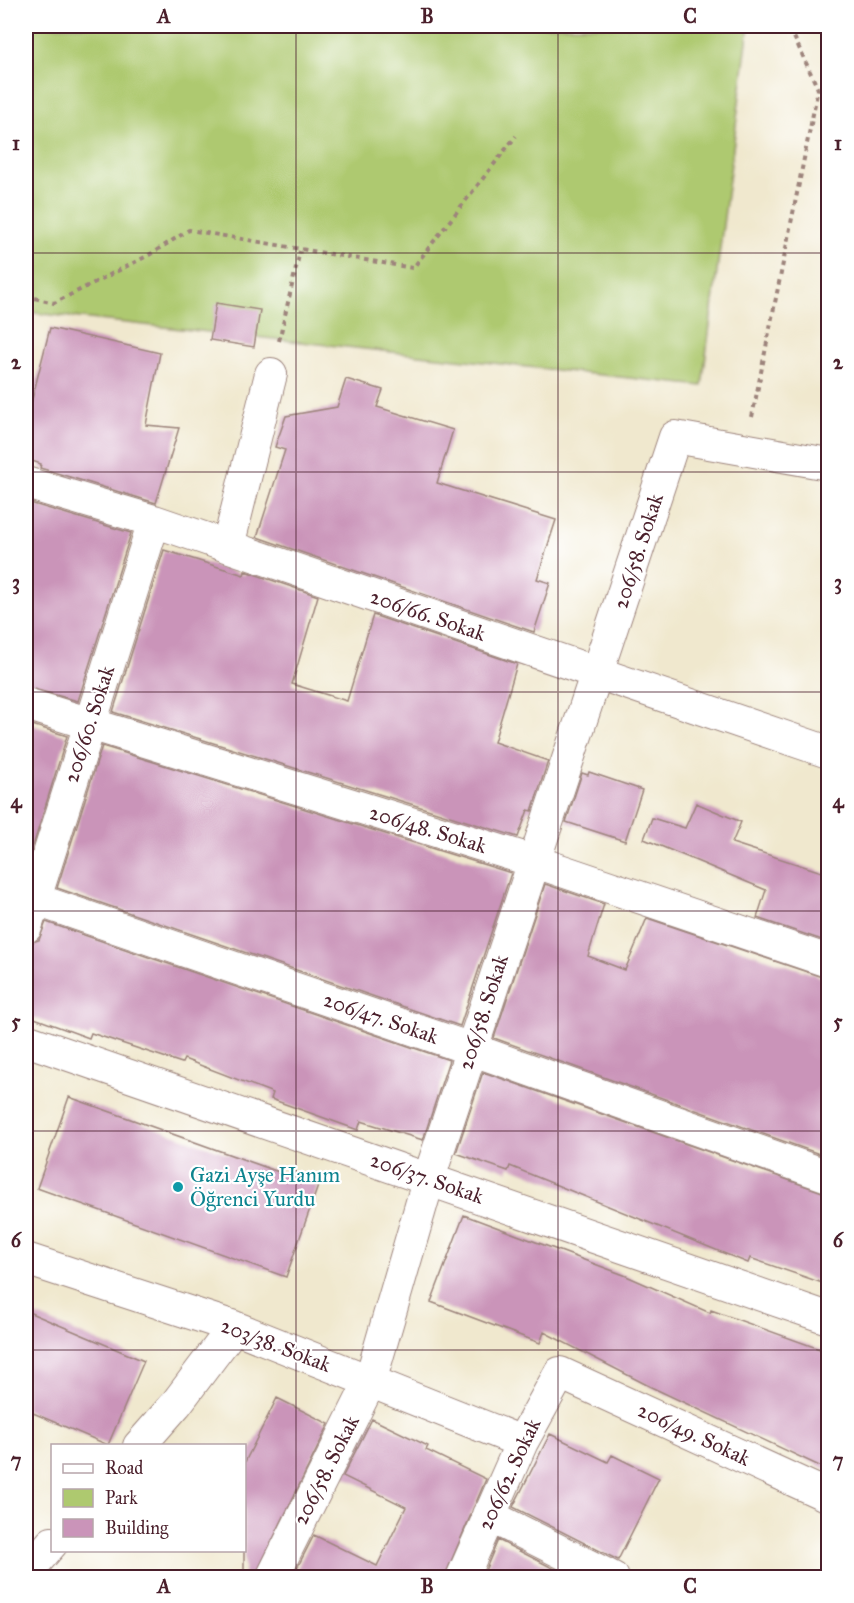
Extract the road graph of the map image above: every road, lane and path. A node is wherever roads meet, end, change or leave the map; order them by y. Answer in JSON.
{"nodes":[{"id":1,"x":789,"y":26,"type":"edge"},
{"id":2,"x":516,"y":136,"type":"dead end"},
{"id":3,"x":300,"y":251,"type":"junction"},
{"id":4,"x":26,"y":296,"type":"edge"},
{"id":5,"x":271,"y":374,"type":"joint"},
{"id":6,"x":746,"y":450,"type":"junction"},
{"id":7,"x":828,"y":464,"type":"edge"},
{"id":8,"x":26,"y":483,"type":"edge"},
{"id":9,"x":154,"y":521,"type":"junction"},
{"id":10,"x":228,"y":546,"type":"junction"},
{"id":11,"x":597,"y":672,"type":"junction"},
{"id":12,"x":26,"y":704,"type":"edge"},
{"id":13,"x":89,"y":724,"type":"junction"},
{"id":14,"x":828,"y":752,"type":"edge"},
{"id":15,"x":533,"y":861,"type":"junction"},
{"id":16,"x":30,"y":913,"type":"edge"},
{"id":17,"x":828,"y":961,"type":"edge"},
{"id":18,"x":26,"y":1040,"type":"edge"},
{"id":19,"x":471,"y":1049,"type":"junction"},
{"id":20,"x":828,"y":1176,"type":"edge"},
{"id":21,"x":429,"y":1178,"type":"junction"},
{"id":22,"x":26,"y":1259,"type":"edge"},
{"id":23,"x":828,"y":1318,"type":"edge"},
{"id":24,"x":234,"y":1327,"type":"junction"},
{"id":25,"x":560,"y":1373,"type":"joint"},
{"id":26,"x":370,"y":1382,"type":"junction"},
{"id":27,"x":522,"y":1442,"type":"junction"},
{"id":28,"x":141,"y":1444,"type":"edge"},
{"id":29,"x":828,"y":1496,"type":"edge"},
{"id":30,"x":488,"y":1515,"type":"junction"},
{"id":31,"x":51,"y":1544,"type":"edge"},
{"id":32,"x":26,"y":1573,"type":"edge"},
{"id":33,"x":272,"y":1578,"type":"edge"},
{"id":34,"x":462,"y":1578,"type":"edge"},
{"id":35,"x":613,"y":1578,"type":"edge"}],
"edges":[{"from":1,"to":6,"type":"path"},
{"from":2,"to":3,"type":"path"},
{"from":3,"to":4,"type":"path"},
{"from":3,"to":5,"type":"path"},
{"from":5,"to":10,"type":"street"},
{"from":6,"to":7,"type":"street"},
{"from":6,"to":11,"type":"street","name":"206/58. Sokak"},
{"from":8,"to":9,"type":"street","name":"206/66. Sokak"},
{"from":9,"to":10,"type":"street","name":"206/66. Sokak"},
{"from":9,"to":13,"type":"street","name":"206/60. Sokak"},
{"from":10,"to":11,"type":"street","name":"206/66. Sokak"},
{"from":11,"to":14,"type":"street","name":"206/66. Sokak"},
{"from":11,"to":15,"type":"street","name":"206/58. Sokak"},
{"from":12,"to":13,"type":"street","name":"206/48. Sokak"},
{"from":13,"to":15,"type":"street","name":"206/48. Sokak"},
{"from":13,"to":16,"type":"street","name":"206/60. Sokak"},
{"from":15,"to":17,"type":"street","name":"206/48. Sokak"},
{"from":15,"to":19,"type":"street","name":"206/58. Sokak"},
{"from":16,"to":19,"type":"street","name":"206/47. Sokak"},
{"from":18,"to":21,"type":"street","name":"206/37. Sokak"},
{"from":19,"to":20,"type":"street","name":"206/47. Sokak"},
{"from":19,"to":21,"type":"street","name":"206/58. Sokak"},
{"from":21,"to":23,"type":"street","name":"206/37. Sokak"},
{"from":21,"to":26,"type":"street","name":"206/58. Sokak"},
{"from":22,"to":24,"type":"street","name":"203/38. Sokak"},
{"from":24,"to":26,"type":"street","name":"203/38. Sokak"},
{"from":24,"to":28,"type":"street"},
{"from":25,"to":27,"type":"street","name":"206/62. Sokak"},
{"from":25,"to":29,"type":"street","name":"206/49. Sokak"},
{"from":26,"to":27,"type":"street","name":"203/38. Sokak"},
{"from":26,"to":33,"type":"street","name":"206/58. Sokak"},
{"from":27,"to":30,"type":"street","name":"206/62. Sokak"},
{"from":30,"to":34,"type":"street","name":"206/62. Sokak"},
{"from":30,"to":35,"type":"street"},
{"from":31,"to":32,"type":"street"}]}
